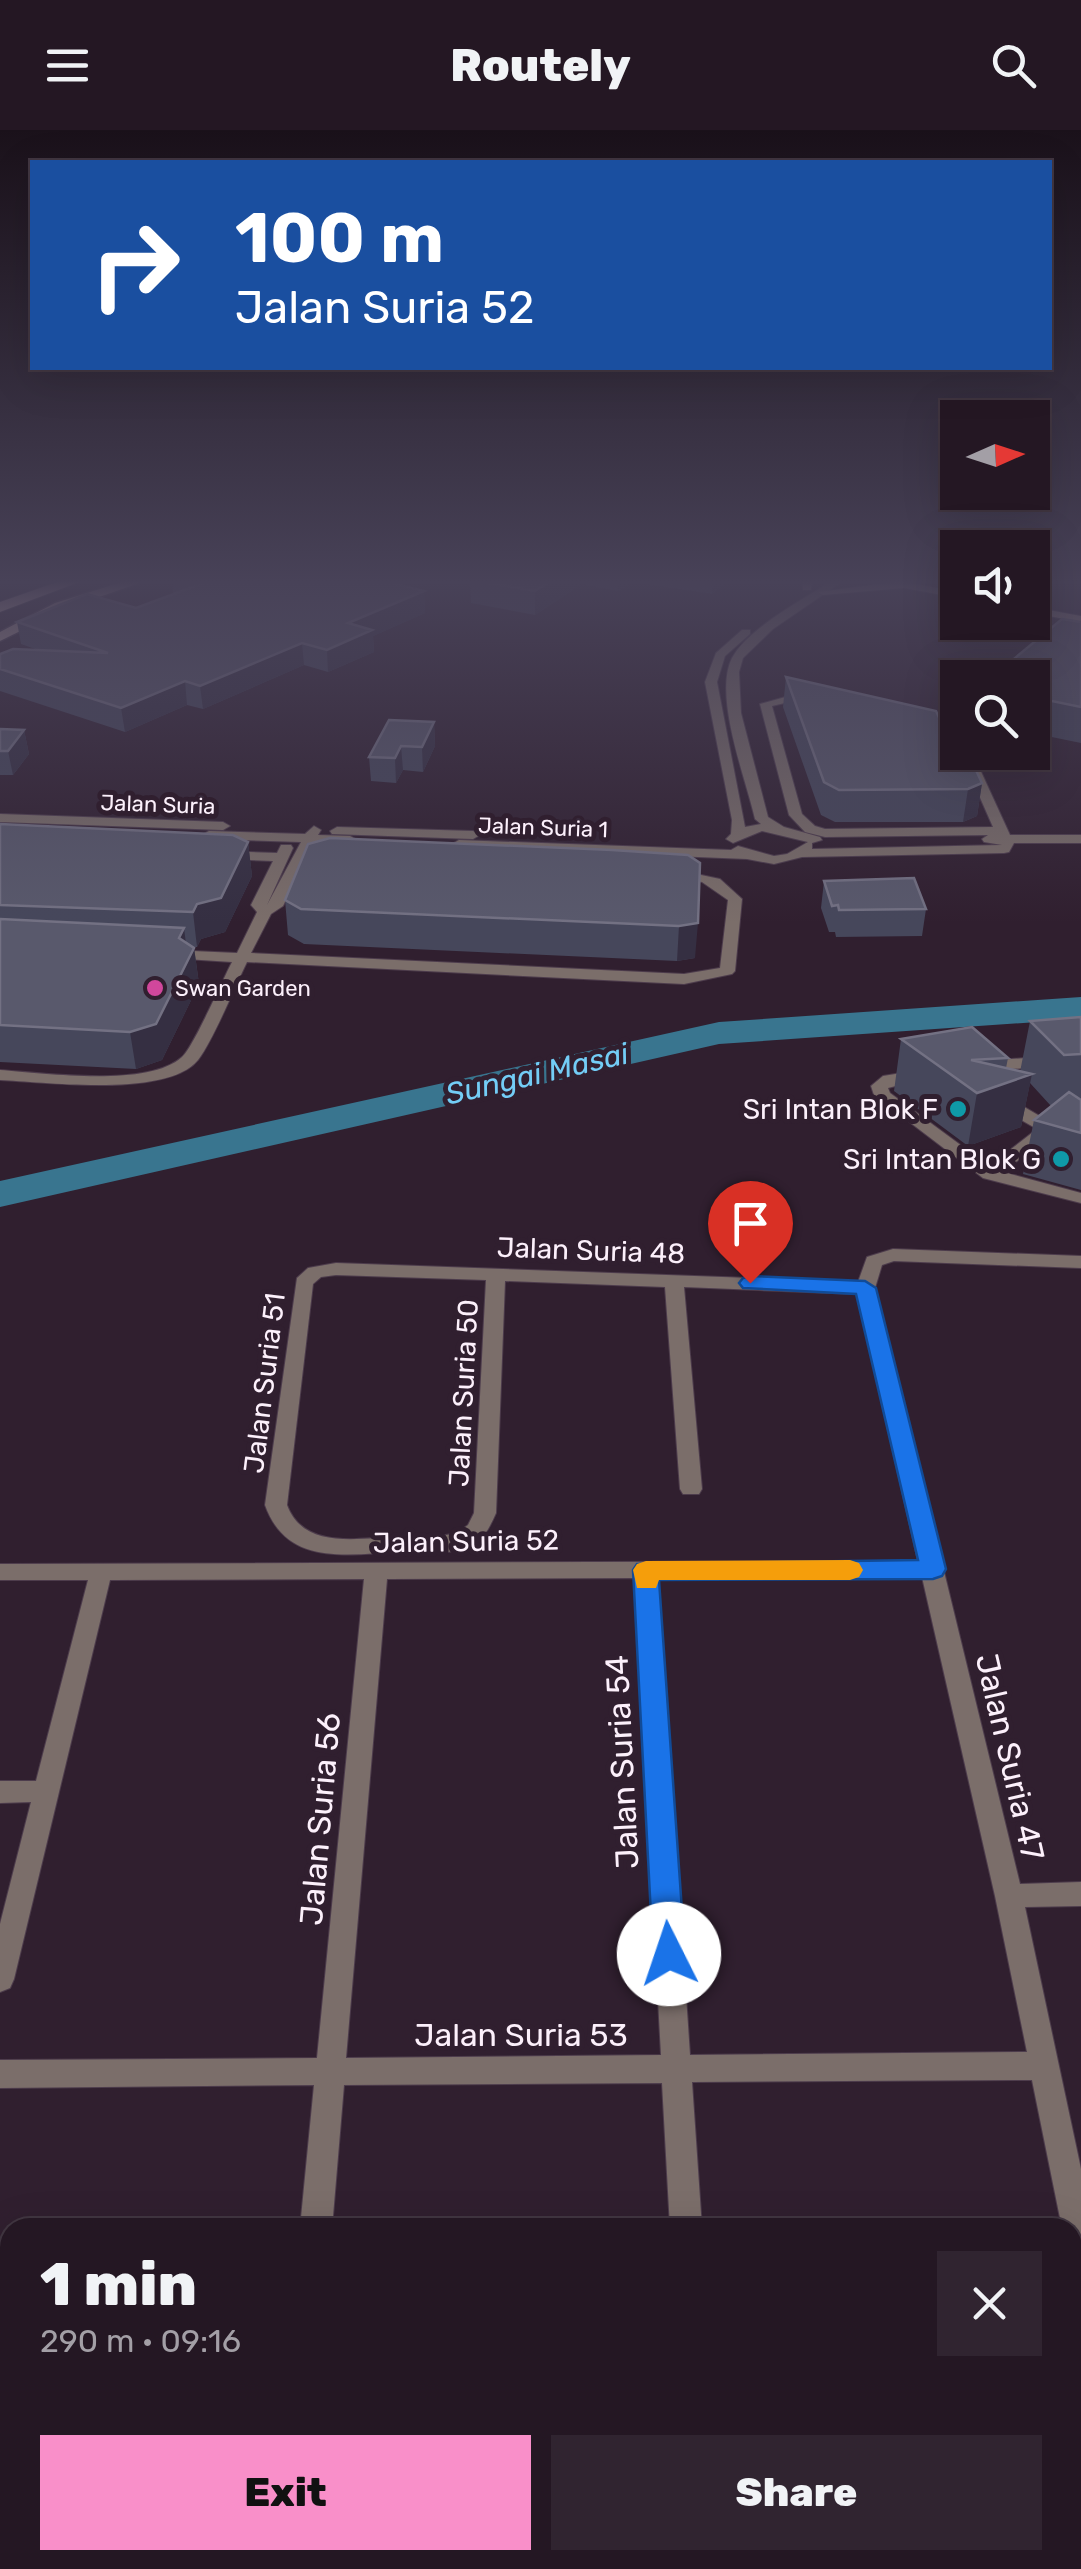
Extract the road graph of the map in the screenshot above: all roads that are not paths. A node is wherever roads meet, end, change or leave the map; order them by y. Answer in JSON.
{"nodes":[{"id":1,"x":714,"y":695,"type":"edge"},
{"id":2,"x":733,"y":695,"type":"edge"},
{"id":3,"x":825,"y":708,"type":"edge"},
{"id":4,"x":751,"y":770,"type":"junction"},
{"id":5,"x":974,"y":770,"type":"edge"},
{"id":6,"x":778,"y":792,"type":"junction"},
{"id":7,"x":0,"y":818,"type":"edge"},
{"id":8,"x":0,"y":827,"type":"edge"},
{"id":9,"x":780,"y":828,"type":"junction"},
{"id":10,"x":294,"y":834,"type":"junction"},
{"id":11,"x":312,"y":834,"type":"junction"},
{"id":12,"x":800,"y":835,"type":"junction"},
{"id":13,"x":218,"y":836,"type":"joint"},
{"id":14,"x":735,"y":837,"type":"junction"},
{"id":15,"x":1081,"y":838,"type":"edge"},
{"id":16,"x":1006,"y":840,"type":"junction"},
{"id":17,"x":1081,"y":848,"type":"edge"},
{"id":18,"x":801,"y":852,"type":"junction"},
{"id":19,"x":206,"y":854,"type":"edge"},
{"id":20,"x":746,"y":855,"type":"junction"},
{"id":21,"x":282,"y":857,"type":"junction"},
{"id":22,"x":301,"y":858,"type":"junction"},
{"id":23,"x":321,"y":858,"type":"edge"},
{"id":24,"x":656,"y":872,"type":"edge"},
{"id":25,"x":265,"y":911,"type":"junction"},
{"id":26,"x":149,"y":953,"type":"edge"},
{"id":27,"x":242,"y":958,"type":"junction"},
{"id":28,"x":1081,"y":1059,"type":"edge"},
{"id":29,"x":960,"y":1069,"type":"junction"},
{"id":30,"x":0,"y":1075,"type":"edge"},
{"id":31,"x":1081,"y":1117,"type":"edge"},
{"id":32,"x":1049,"y":1128,"type":"junction"},
{"id":33,"x":1081,"y":1136,"type":"edge"},
{"id":34,"x":989,"y":1174,"type":"junction"},
{"id":35,"x":1081,"y":1198,"type":"edge"},
{"id":36,"x":1081,"y":1262,"type":"edge"},
{"id":37,"x":315,"y":1272,"type":"joint"},
{"id":38,"x":496,"y":1275,"type":"junction"},
{"id":39,"x":674,"y":1280,"type":"junction"},
{"id":40,"x":865,"y":1288,"type":"junction"},
{"id":41,"x":691,"y":1489,"type":"dead end"},
{"id":42,"x":329,"y":1547,"type":"junction"},
{"id":43,"x":933,"y":1569,"type":"junction"},
{"id":44,"x":646,"y":1570,"type":"junction"},
{"id":45,"x":0,"y":1572,"type":"edge"},
{"id":46,"x":101,"y":1572,"type":"junction"},
{"id":47,"x":328,"y":1572,"type":"junction"},
{"id":48,"x":376,"y":1572,"type":"junction"},
{"id":49,"x":46,"y":1791,"type":"junction"},
{"id":50,"x":0,"y":1792,"type":"edge"},
{"id":51,"x":1081,"y":1894,"type":"edge"},
{"id":52,"x":1009,"y":1896,"type":"junction"},
{"id":53,"x":0,"y":1979,"type":"edge"},
{"id":54,"x":1044,"y":2066,"type":"junction"},
{"id":55,"x":676,"y":2069,"type":"junction"},
{"id":56,"x":333,"y":2071,"type":"junction"},
{"id":57,"x":0,"y":2074,"type":"edge"},
{"id":58,"x":317,"y":2218,"type":"edge"},
{"id":59,"x":685,"y":2218,"type":"edge"},
{"id":60,"x":1076,"y":2218,"type":"edge"}],
"edges":[{"from":1,"to":14,"type":"street"},
{"from":2,"to":4,"type":"street"},
{"from":3,"to":6,"type":"street"},
{"from":4,"to":6,"type":"street"},
{"from":4,"to":9,"type":"street"},
{"from":5,"to":16,"type":"street"},
{"from":6,"to":16,"type":"street"},
{"from":7,"to":10,"type":"street","name":"Jalan Suria"},
{"from":8,"to":13,"type":"street","name":"Jalan Suria"},
{"from":9,"to":12,"type":"street"},
{"from":9,"to":14,"type":"street","name":"Jalan Suria 1"},
{"from":10,"to":11,"type":"street","name":"Jalan Suria 1"},
{"from":10,"to":13,"type":"street","name":"Jalan Suria 1"},
{"from":10,"to":21,"type":"street"},
{"from":11,"to":14,"type":"street","name":"Jalan Suria 1"},
{"from":11,"to":20,"type":"street","name":"Jalan Suria 1"},
{"from":11,"to":22,"type":"street"},
{"from":12,"to":16,"type":"street"},
{"from":12,"to":18,"type":"street"},
{"from":14,"to":20,"type":"street"},
{"from":15,"to":16,"type":"street"},
{"from":16,"to":17,"type":"street"},
{"from":16,"to":18,"type":"street"},
{"from":18,"to":20,"type":"street","name":"Jalan Suria 1"},
{"from":19,"to":21,"type":"street"},
{"from":21,"to":25,"type":"street"},
{"from":22,"to":23,"type":"street"},
{"from":22,"to":25,"type":"street"},
{"from":24,"to":27,"type":"street"},
{"from":25,"to":27,"type":"street"},
{"from":26,"to":27,"type":"street"},
{"from":27,"to":30,"type":"street"},
{"from":28,"to":29,"type":"street"},
{"from":29,"to":32,"type":"street"},
{"from":29,"to":34,"type":"street"},
{"from":31,"to":32,"type":"street"},
{"from":32,"to":33,"type":"street"},
{"from":32,"to":34,"type":"street"},
{"from":34,"to":35,"type":"street"},
{"from":36,"to":40,"type":"street"},
{"from":37,"to":38,"type":"street","name":"Jalan Suria 48"},
{"from":37,"to":42,"type":"street","name":"Jalan Suria 51"},
{"from":38,"to":39,"type":"street","name":"Jalan Suria 48"},
{"from":38,"to":42,"type":"street","name":"Jalan Suria 50"},
{"from":39,"to":40,"type":"street","name":"Jalan Suria 48"},
{"from":39,"to":41,"type":"street"},
{"from":40,"to":43,"type":"street","name":"Jalan Suria 47"},
{"from":42,"to":47,"type":"street"},
{"from":43,"to":44,"type":"street","name":"Jalan Suria 52"},
{"from":43,"to":52,"type":"street","name":"Jalan Suria 47"},
{"from":44,"to":48,"type":"street","name":"Jalan Suria 52"},
{"from":44,"to":55,"type":"street","name":"Jalan Suria 54"},
{"from":45,"to":46,"type":"street","name":"Jalan Suria 52"},
{"from":46,"to":47,"type":"street","name":"Jalan Suria 52"},
{"from":46,"to":49,"type":"street"},
{"from":47,"to":48,"type":"street","name":"Jalan Suria 52"},
{"from":48,"to":56,"type":"street","name":"Jalan Suria 56"},
{"from":49,"to":50,"type":"street"},
{"from":49,"to":53,"type":"street"},
{"from":51,"to":52,"type":"street"},
{"from":52,"to":54,"type":"street","name":"Jalan Suria 47"},
{"from":54,"to":55,"type":"street","name":"Jalan Suria 53"},
{"from":54,"to":60,"type":"street","name":"Jalan Suria 47"},
{"from":55,"to":56,"type":"street","name":"Jalan Suria 53"},
{"from":55,"to":59,"type":"street","name":"Jalan Suria 54"},
{"from":56,"to":57,"type":"street","name":"Jalan Suria 53"},
{"from":56,"to":58,"type":"street","name":"Jalan Suria 56"}]}
